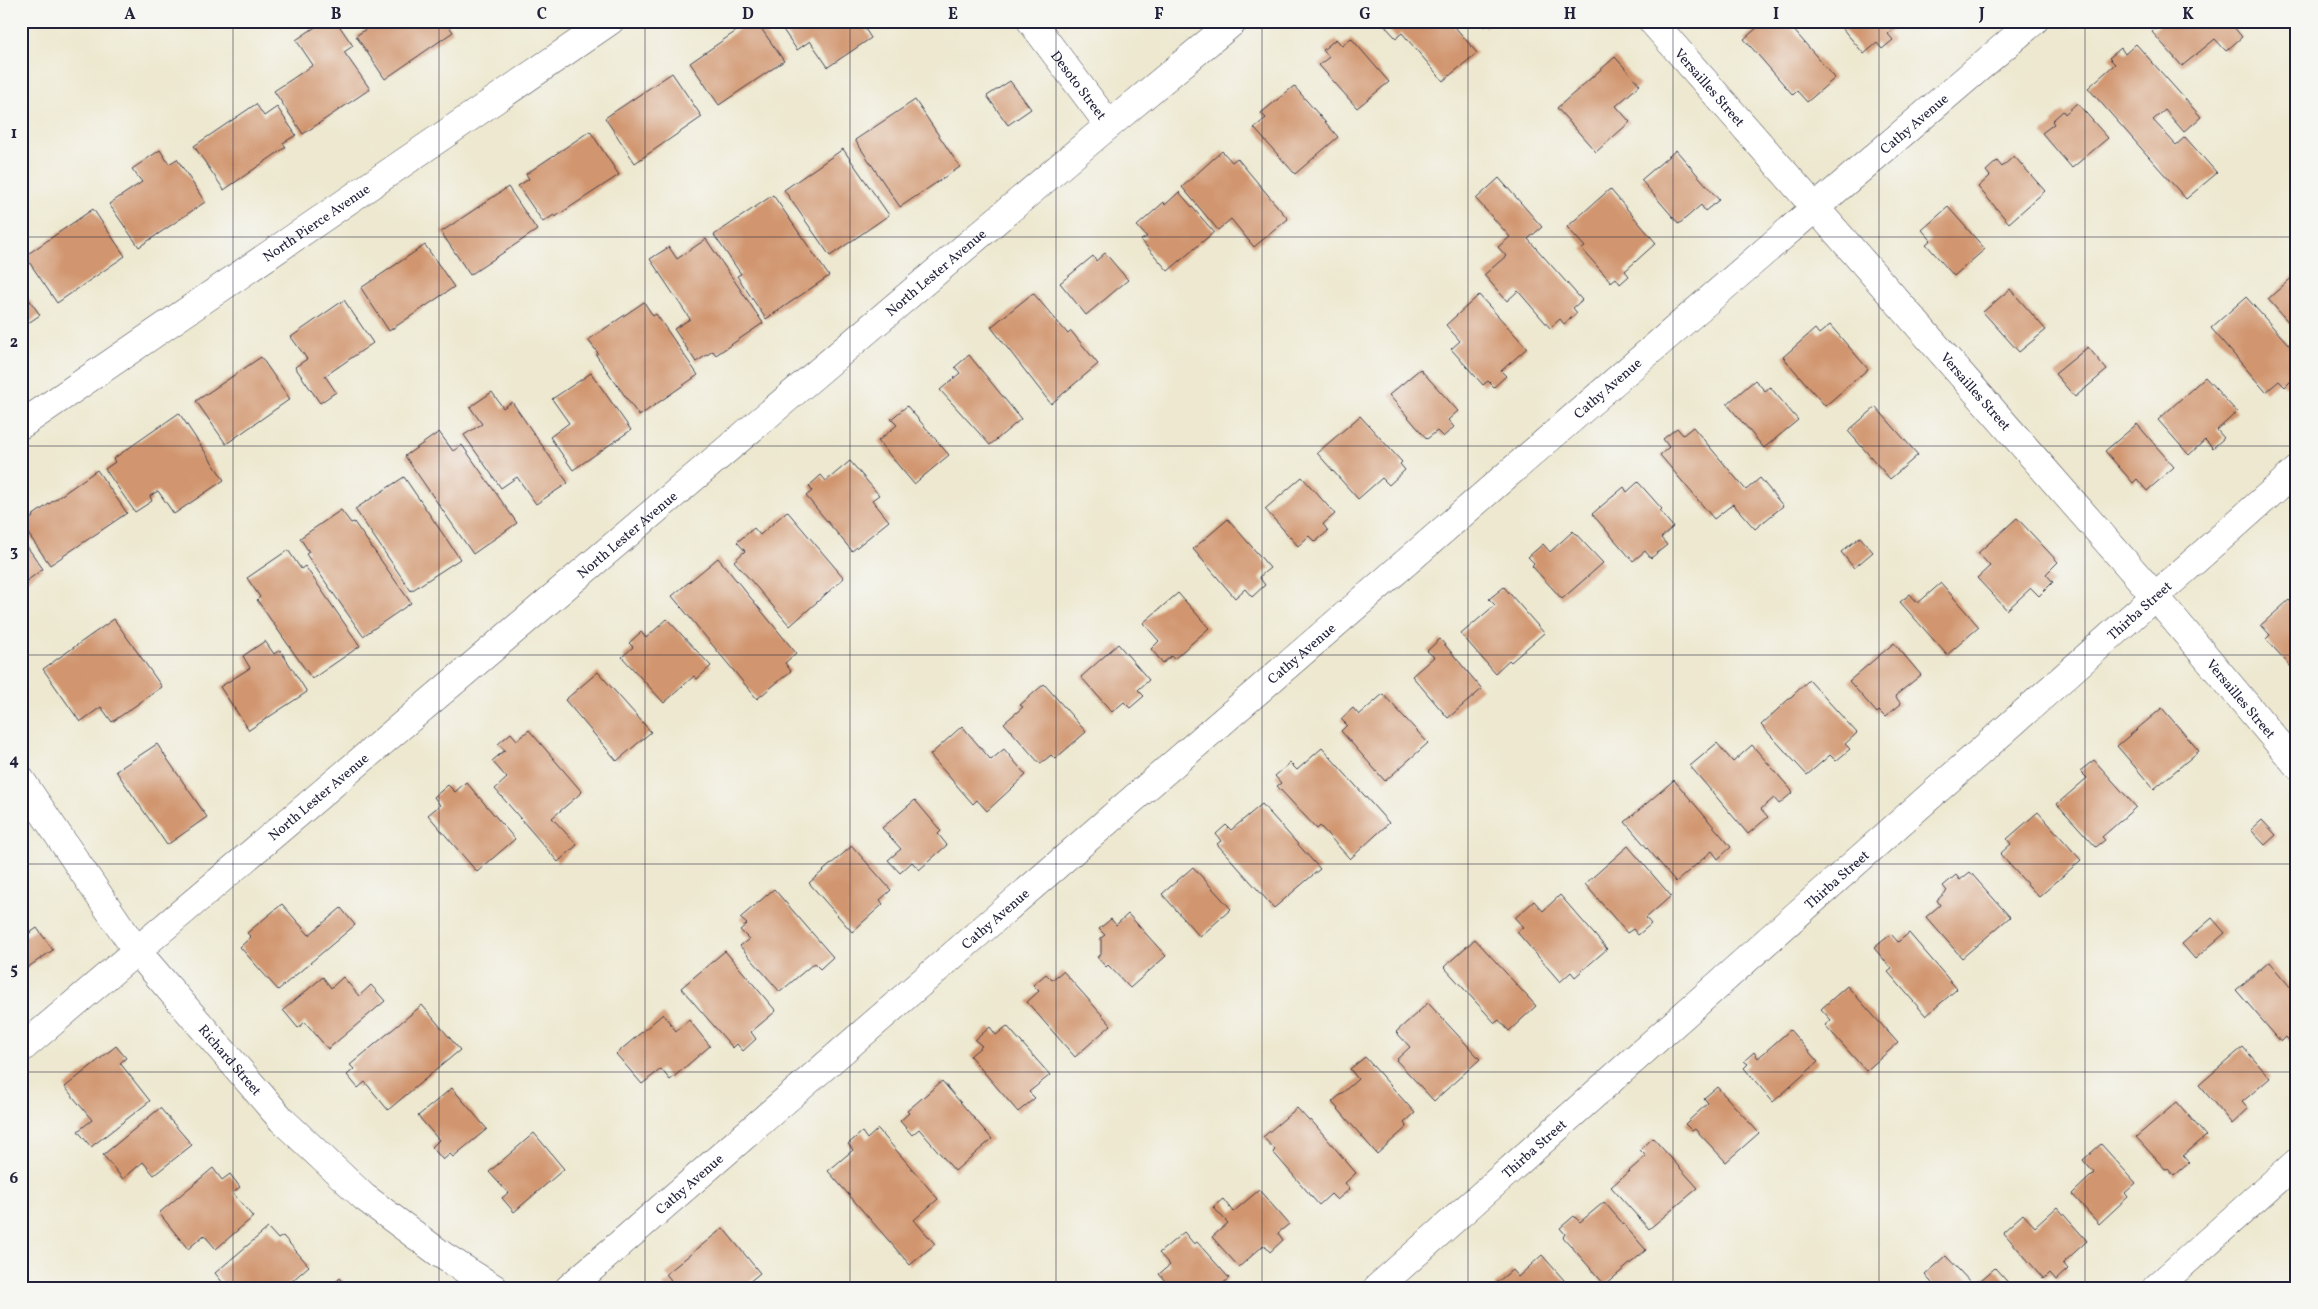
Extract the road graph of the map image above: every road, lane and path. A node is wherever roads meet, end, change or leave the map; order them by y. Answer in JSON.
{"nodes":[{"id":1,"x":610,"y":21,"type":"edge"},
{"id":2,"x":1031,"y":21,"type":"edge"},
{"id":3,"x":1234,"y":21,"type":"edge"},
{"id":4,"x":1652,"y":21,"type":"edge"},
{"id":5,"x":2034,"y":21,"type":"edge"},
{"id":6,"x":1109,"y":125,"type":"junction"},
{"id":7,"x":1815,"y":208,"type":"junction"},
{"id":8,"x":21,"y":425,"type":"edge"},
{"id":9,"x":2297,"y":470,"type":"edge"},
{"id":10,"x":2154,"y":595,"type":"junction"},
{"id":11,"x":2297,"y":765,"type":"edge"},
{"id":12,"x":21,"y":780,"type":"edge"},
{"id":13,"x":136,"y":950,"type":"junction"},
{"id":14,"x":21,"y":1049,"type":"edge"},
{"id":15,"x":2297,"y":1162,"type":"edge"},
{"id":16,"x":494,"y":1288,"type":"edge"},
{"id":17,"x":569,"y":1288,"type":"edge"},
{"id":18,"x":1377,"y":1288,"type":"edge"},
{"id":19,"x":2156,"y":1288,"type":"edge"}],
"edges":[{"from":1,"to":8,"type":"street","name":"North Pierce Avenue"},
{"from":2,"to":6,"type":"street","name":"Desoto Street"},
{"from":3,"to":6,"type":"street","name":"North Lester Avenue"},
{"from":4,"to":7,"type":"street","name":"Versailles Street"},
{"from":5,"to":7,"type":"street","name":"Cathy Avenue"},
{"from":6,"to":13,"type":"street","name":"North Lester Avenue"},
{"from":7,"to":10,"type":"street","name":"Versailles Street"},
{"from":7,"to":17,"type":"street","name":"Cathy Avenue"},
{"from":9,"to":10,"type":"street","name":"Thirba Street"},
{"from":10,"to":11,"type":"street","name":"Versailles Street"},
{"from":10,"to":18,"type":"street","name":"Thirba Street"},
{"from":12,"to":13,"type":"street","name":"Richard Street"},
{"from":13,"to":14,"type":"street","name":"North Lester Avenue"},
{"from":13,"to":16,"type":"street","name":"Richard Street"},
{"from":15,"to":19,"type":"street"}]}
